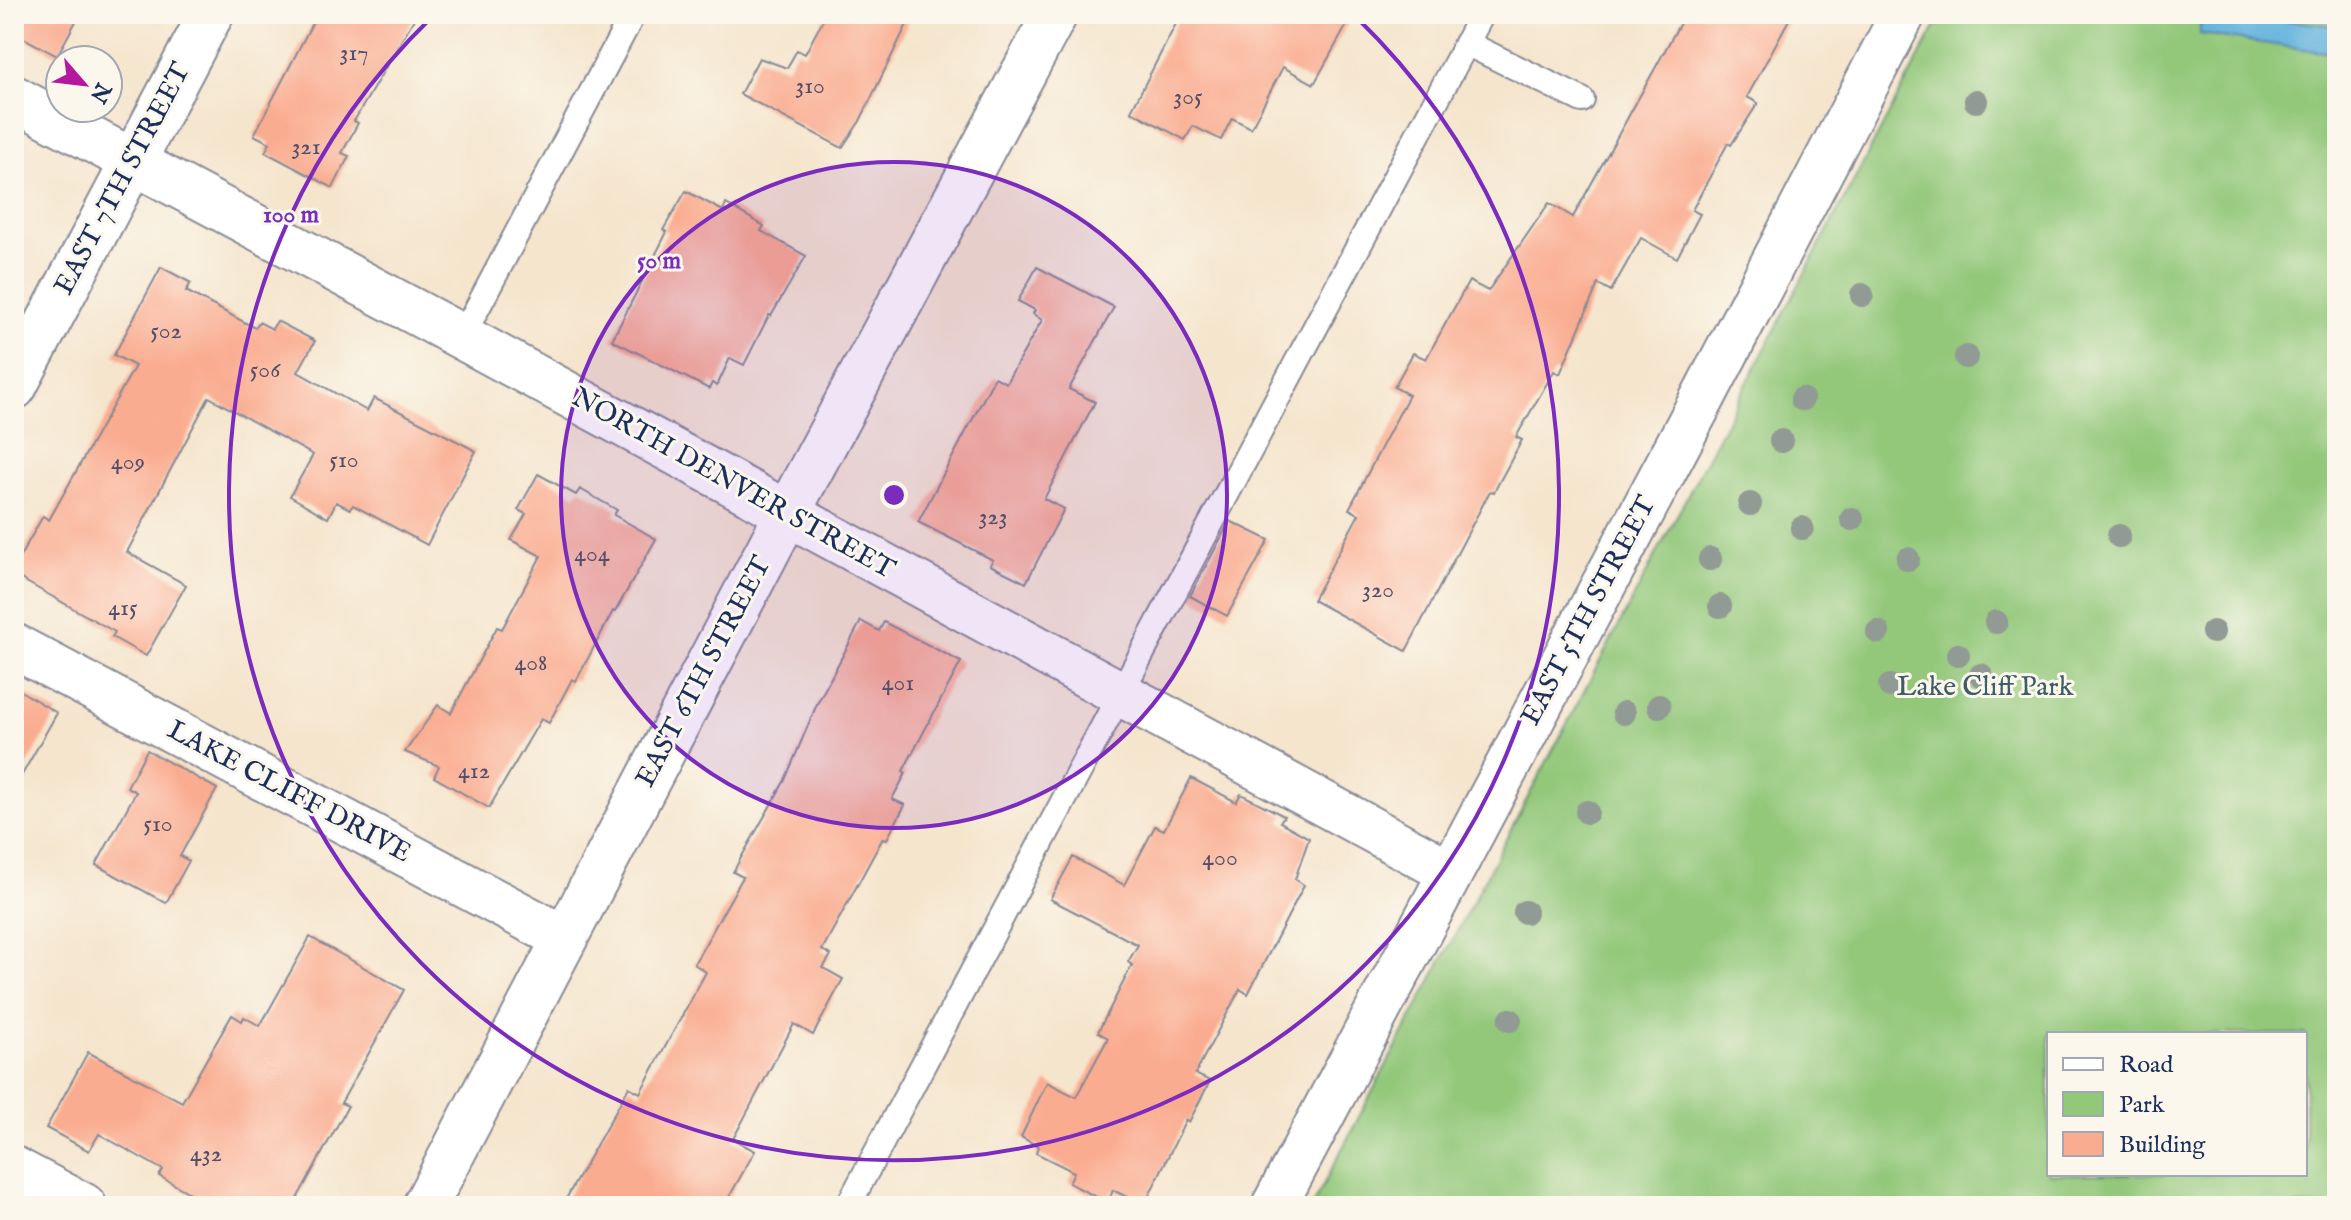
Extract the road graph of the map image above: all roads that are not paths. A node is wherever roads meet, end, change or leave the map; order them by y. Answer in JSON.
{"nodes":[{"id":1,"x":211,"y":14,"type":"edge"},
{"id":2,"x":633,"y":14,"type":"edge"},
{"id":3,"x":1055,"y":14,"type":"edge"},
{"id":4,"x":1482,"y":14,"type":"edge"},
{"id":5,"x":1903,"y":14,"type":"edge"},
{"id":6,"x":1466,"y":43,"type":"junction"},
{"id":7,"x":14,"y":98,"type":"edge"},
{"id":8,"x":1582,"y":100,"type":"dead end"},
{"id":9,"x":131,"y":161,"type":"junction"},
{"id":10,"x":462,"y":337,"type":"junction"},
{"id":11,"x":14,"y":387,"type":"edge"},
{"id":12,"x":787,"y":514,"type":"junction"},
{"id":13,"x":14,"y":646,"type":"edge"},
{"id":14,"x":1121,"y":695,"type":"junction"},
{"id":15,"x":1450,"y":872,"type":"junction"},
{"id":16,"x":564,"y":938,"type":"junction"},
{"id":17,"x":14,"y":1169,"type":"edge"},
{"id":18,"x":84,"y":1206,"type":"edge"},
{"id":19,"x":425,"y":1206,"type":"edge"},
{"id":20,"x":848,"y":1206,"type":"edge"},
{"id":21,"x":1274,"y":1206,"type":"edge"}],
"edges":[{"from":1,"to":9,"type":"street","name":"EAST 7TH STREET"},
{"from":2,"to":10,"type":"lane"},
{"from":3,"to":12,"type":"street","name":"EAST 6TH STREET"},
{"from":4,"to":6,"type":"lane"},
{"from":5,"to":15,"type":"street","name":"EAST 5TH STREET"},
{"from":6,"to":8,"type":"lane"},
{"from":6,"to":14,"type":"lane"},
{"from":7,"to":9,"type":"street","name":"NORTH DENVER STREET"},
{"from":9,"to":10,"type":"street","name":"NORTH DENVER STREET"},
{"from":9,"to":11,"type":"street","name":"EAST 7TH STREET"},
{"from":10,"to":12,"type":"street","name":"NORTH DENVER STREET"},
{"from":12,"to":14,"type":"street","name":"NORTH DENVER STREET"},
{"from":12,"to":16,"type":"street","name":"EAST 6TH STREET"},
{"from":13,"to":16,"type":"street","name":"LAKE CLIFF DRIVE"},
{"from":14,"to":15,"type":"street","name":"NORTH DENVER STREET"},
{"from":14,"to":20,"type":"lane"},
{"from":15,"to":21,"type":"street","name":"EAST 5TH STREET"},
{"from":16,"to":19,"type":"street","name":"EAST 6TH STREET"},
{"from":17,"to":18,"type":"street"}]}
